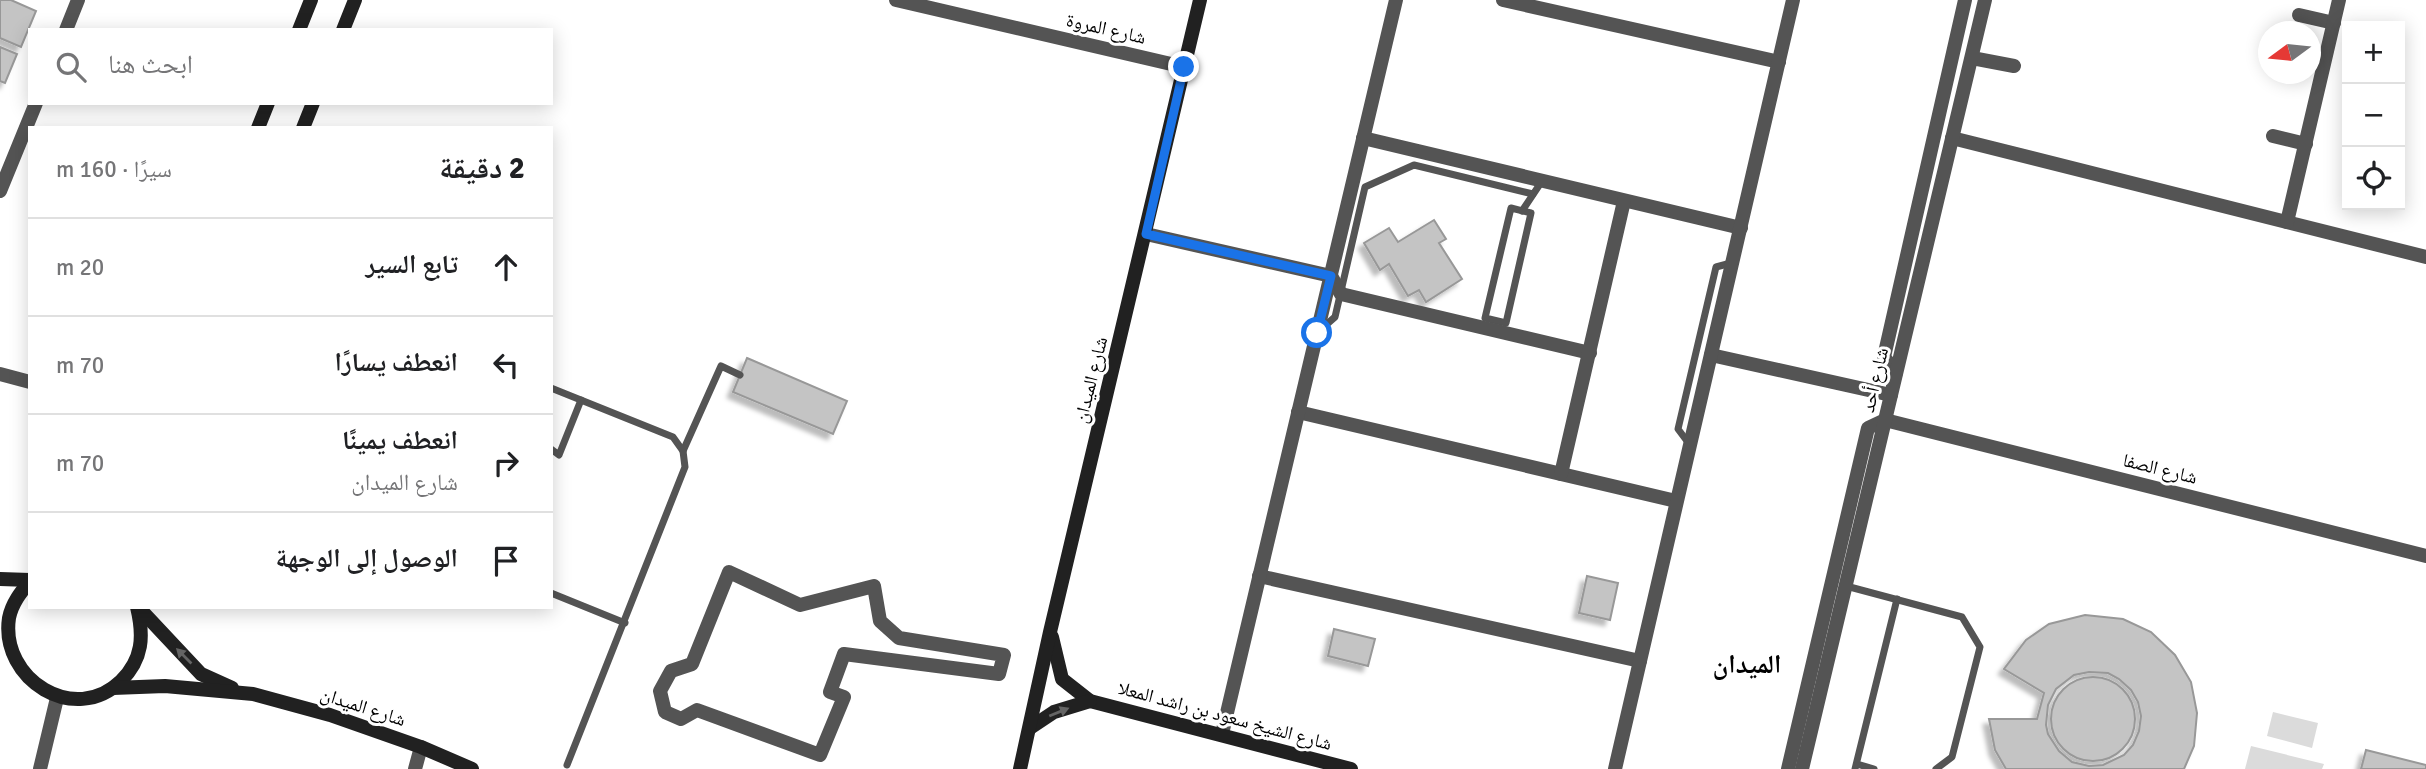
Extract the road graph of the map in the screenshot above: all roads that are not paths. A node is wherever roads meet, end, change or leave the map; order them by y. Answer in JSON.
{"nodes":[{"id":1,"x":78,"y":0,"type":"edge"},
{"id":2,"x":311,"y":0,"type":"edge"},
{"id":3,"x":355,"y":0,"type":"edge"},
{"id":4,"x":896,"y":0,"type":"edge"},
{"id":5,"x":1200,"y":0,"type":"edge"},
{"id":6,"x":1396,"y":0,"type":"edge"},
{"id":7,"x":1503,"y":0,"type":"edge"},
{"id":8,"x":1793,"y":0,"type":"edge"},
{"id":9,"x":1965,"y":0,"type":"edge"},
{"id":10,"x":1985,"y":0,"type":"edge"},
{"id":11,"x":2339,"y":0,"type":"edge"},
{"id":12,"x":2299,"y":15,"type":"dead end"},
{"id":13,"x":2334,"y":23,"type":"junction"},
{"id":14,"x":67,"y":28,"type":"edge"},
{"id":15,"x":300,"y":28,"type":"edge"},
{"id":16,"x":344,"y":28,"type":"edge"},
{"id":17,"x":1972,"y":58,"type":"junction"},
{"id":18,"x":1779,"y":62,"type":"junction"},
{"id":19,"x":2014,"y":66,"type":"dead end"},
{"id":20,"x":1184,"y":67,"type":"junction"},
{"id":21,"x":35,"y":105,"type":"edge"},
{"id":22,"x":267,"y":105,"type":"edge"},
{"id":23,"x":312,"y":105,"type":"edge"},
{"id":24,"x":259,"y":126,"type":"edge"},
{"id":25,"x":304,"y":126,"type":"edge"},
{"id":26,"x":2273,"y":136,"type":"dead end"},
{"id":27,"x":1363,"y":138,"type":"junction"},
{"id":28,"x":1952,"y":138,"type":"junction"},
{"id":29,"x":2306,"y":144,"type":"junction"},
{"id":30,"x":1542,"y":181,"type":"junction"},
{"id":31,"x":0,"y":191,"type":"edge"},
{"id":32,"x":1532,"y":194,"type":"junction"},
{"id":33,"x":1624,"y":201,"type":"junction"},
{"id":34,"x":1522,"y":211,"type":"junction"},
{"id":35,"x":2287,"y":222,"type":"junction"},
{"id":36,"x":1741,"y":228,"type":"junction"},
{"id":37,"x":1146,"y":234,"type":"junction"},
{"id":38,"x":2426,"y":257,"type":"edge"},
{"id":39,"x":1732,"y":262,"type":"junction"},
{"id":40,"x":1331,"y":276,"type":"junction"},
{"id":41,"x":1340,"y":294,"type":"junction"},
{"id":42,"x":1317,"y":333,"type":"junction"},
{"id":43,"x":1590,"y":352,"type":"junction"},
{"id":44,"x":1711,"y":355,"type":"junction"},
{"id":45,"x":1896,"y":373,"type":"junction"},
{"id":46,"x":0,"y":374,"type":"edge"},
{"id":47,"x":740,"y":375,"type":"dead end"},
{"id":48,"x":28,"y":381,"type":"edge"},
{"id":49,"x":553,"y":389,"type":"edge"},
{"id":50,"x":1891,"y":395,"type":"junction"},
{"id":51,"x":581,"y":400,"type":"junction"},
{"id":52,"x":1298,"y":412,"type":"junction"},
{"id":53,"x":1885,"y":420,"type":"junction"},
{"id":54,"x":1690,"y":446,"type":"junction"},
{"id":55,"x":553,"y":450,"type":"edge"},
{"id":56,"x":682,"y":451,"type":"junction"},
{"id":57,"x":1561,"y":474,"type":"junction"},
{"id":58,"x":1676,"y":501,"type":"junction"},
{"id":59,"x":2426,"y":556,"type":"edge"},
{"id":60,"x":1259,"y":576,"type":"junction"},
{"id":61,"x":0,"y":579,"type":"edge"},
{"id":62,"x":28,"y":581,"type":"edge"},
{"id":63,"x":28,"y":583,"type":"edge"},
{"id":64,"x":1846,"y":586,"type":"junction"},
{"id":65,"x":553,"y":594,"type":"edge"},
{"id":66,"x":1897,"y":599,"type":"junction"},
{"id":67,"x":138,"y":609,"type":"edge"},
{"id":68,"x":140,"y":609,"type":"edge"},
{"id":69,"x":625,"y":623,"type":"junction"},
{"id":70,"x":1050,"y":632,"type":"junction"},
{"id":71,"x":4,"y":638,"type":"edge"},
{"id":72,"x":1640,"y":661,"type":"junction"},
{"id":73,"x":113,"y":688,"type":"junction"},
{"id":74,"x":240,"y":692,"type":"junction"},
{"id":75,"x":57,"y":698,"type":"junction"},
{"id":76,"x":1090,"y":701,"type":"junction"},
{"id":77,"x":1030,"y":728,"type":"junction"},
{"id":78,"x":1222,"y":734,"type":"junction"},
{"id":79,"x":421,"y":747,"type":"junction"},
{"id":80,"x":820,"y":755,"type":"joint"},
{"id":81,"x":567,"y":765,"type":"dead end"},
{"id":82,"x":1856,"y":767,"type":"edge"},
{"id":83,"x":40,"y":769,"type":"edge"},
{"id":84,"x":415,"y":769,"type":"edge"},
{"id":85,"x":472,"y":769,"type":"edge"},
{"id":86,"x":1020,"y":769,"type":"edge"},
{"id":87,"x":1351,"y":769,"type":"edge"},
{"id":88,"x":1615,"y":769,"type":"edge"},
{"id":89,"x":1788,"y":769,"type":"edge"},
{"id":90,"x":1802,"y":769,"type":"edge"},
{"id":91,"x":1874,"y":769,"type":"edge"},
{"id":92,"x":1936,"y":769,"type":"edge"}],
"edges":[{"from":1,"to":14,"type":"street"},
{"from":2,"to":15,"type":"street"},
{"from":3,"to":16,"type":"street"},
{"from":4,"to":20,"type":"street","name":"شارع المروة"},
{"from":5,"to":20,"type":"street","name":"شارع الميدان"},
{"from":6,"to":27,"type":"street"},
{"from":7,"to":18,"type":"street"},
{"from":8,"to":18,"type":"street"},
{"from":9,"to":45,"type":"street"},
{"from":10,"to":17,"type":"street","name":"شارع أحد"},
{"from":11,"to":13,"type":"street"},
{"from":12,"to":13,"type":"street"},
{"from":13,"to":29,"type":"street"},
{"from":17,"to":19,"type":"street"},
{"from":17,"to":28,"type":"street","name":"شارع أحد"},
{"from":18,"to":36,"type":"street"},
{"from":20,"to":37,"type":"street","name":"شارع الميدان"},
{"from":21,"to":31,"type":"street"},
{"from":22,"to":24,"type":"street"},
{"from":23,"to":25,"type":"street"},
{"from":26,"to":29,"type":"street"},
{"from":27,"to":30,"type":"street"},
{"from":27,"to":40,"type":"street"},
{"from":28,"to":35,"type":"street"},
{"from":28,"to":45,"type":"street","name":"شارع أحد"},
{"from":29,"to":35,"type":"street"},
{"from":30,"to":32,"type":"lane"},
{"from":30,"to":33,"type":"street"},
{"from":32,"to":34,"type":"lane"},
{"from":32,"to":41,"type":"lane"},
{"from":33,"to":36,"type":"street"},
{"from":33,"to":43,"type":"street"},
{"from":34,"to":34,"type":"lane"},
{"from":35,"to":38,"type":"street"},
{"from":36,"to":39,"type":"street"},
{"from":37,"to":40,"type":"street"},
{"from":37,"to":70,"type":"street","name":"شارع الميدان"},
{"from":39,"to":44,"type":"street"},
{"from":39,"to":54,"type":"lane"},
{"from":40,"to":41,"type":"street"},
{"from":40,"to":42,"type":"street"},
{"from":41,"to":42,"type":"lane"},
{"from":41,"to":43,"type":"street"},
{"from":42,"to":52,"type":"street"},
{"from":43,"to":57,"type":"street"},
{"from":44,"to":50,"type":"street"},
{"from":44,"to":54,"type":"street"},
{"from":45,"to":50,"type":"street","name":"شارع أحد"},
{"from":46,"to":48,"type":"street"},
{"from":47,"to":56,"type":"lane"},
{"from":49,"to":51,"type":"lane"},
{"from":50,"to":53,"type":"street","name":"شارع أحد"},
{"from":51,"to":55,"type":"lane"},
{"from":51,"to":56,"type":"lane"},
{"from":52,"to":57,"type":"street"},
{"from":52,"to":60,"type":"street"},
{"from":53,"to":59,"type":"street","name":"شارع الصفا"},
{"from":53,"to":64,"type":"street","name":"شارع أحد"},
{"from":53,"to":89,"type":"street"},
{"from":54,"to":58,"type":"street"},
{"from":56,"to":69,"type":"lane"},
{"from":57,"to":58,"type":"street"},
{"from":58,"to":72,"type":"street"},
{"from":60,"to":72,"type":"street"},
{"from":60,"to":78,"type":"street"},
{"from":61,"to":62,"type":"street"},
{"from":63,"to":71,"type":"street"},
{"from":64,"to":66,"type":"lane"},
{"from":64,"to":90,"type":"street","name":"شارع أحد"},
{"from":65,"to":69,"type":"lane"},
{"from":66,"to":82,"type":"lane"},
{"from":66,"to":92,"type":"lane"},
{"from":67,"to":73,"type":"street"},
{"from":74,"to":68,"type":"street","name":"شارع الميدان","one_way":true},
{"from":69,"to":81,"type":"lane"},
{"from":70,"to":76,"type":"street","name":"شارع الشيخ سعود بن راشد المعلا"},
{"from":70,"to":77,"type":"street","name":"شارع الميدان"},
{"from":71,"to":75,"type":"street"},
{"from":72,"to":88,"type":"street"},
{"from":73,"to":74,"type":"street","name":"شارع الميدان"},
{"from":73,"to":75,"type":"street"},
{"from":74,"to":79,"type":"street","name":"شارع الميدان"},
{"from":75,"to":83,"type":"street"},
{"from":77,"to":76,"type":"street","name":"شارع الشيخ سعود بن راشد المعلا","one_way":true},
{"from":76,"to":78,"type":"street","name":"شارع الشيخ سعود بن راشد المعلا"},
{"from":77,"to":86,"type":"street","name":"شارع الميدان"},
{"from":78,"to":87,"type":"street","name":"شارع الشيخ سعود بن راشد المعلا"},
{"from":79,"to":84,"type":"street"},
{"from":79,"to":85,"type":"street","name":"شارع الميدان"},
{"from":80,"to":80,"type":"street"},
{"from":82,"to":91,"type":"lane"}]}
